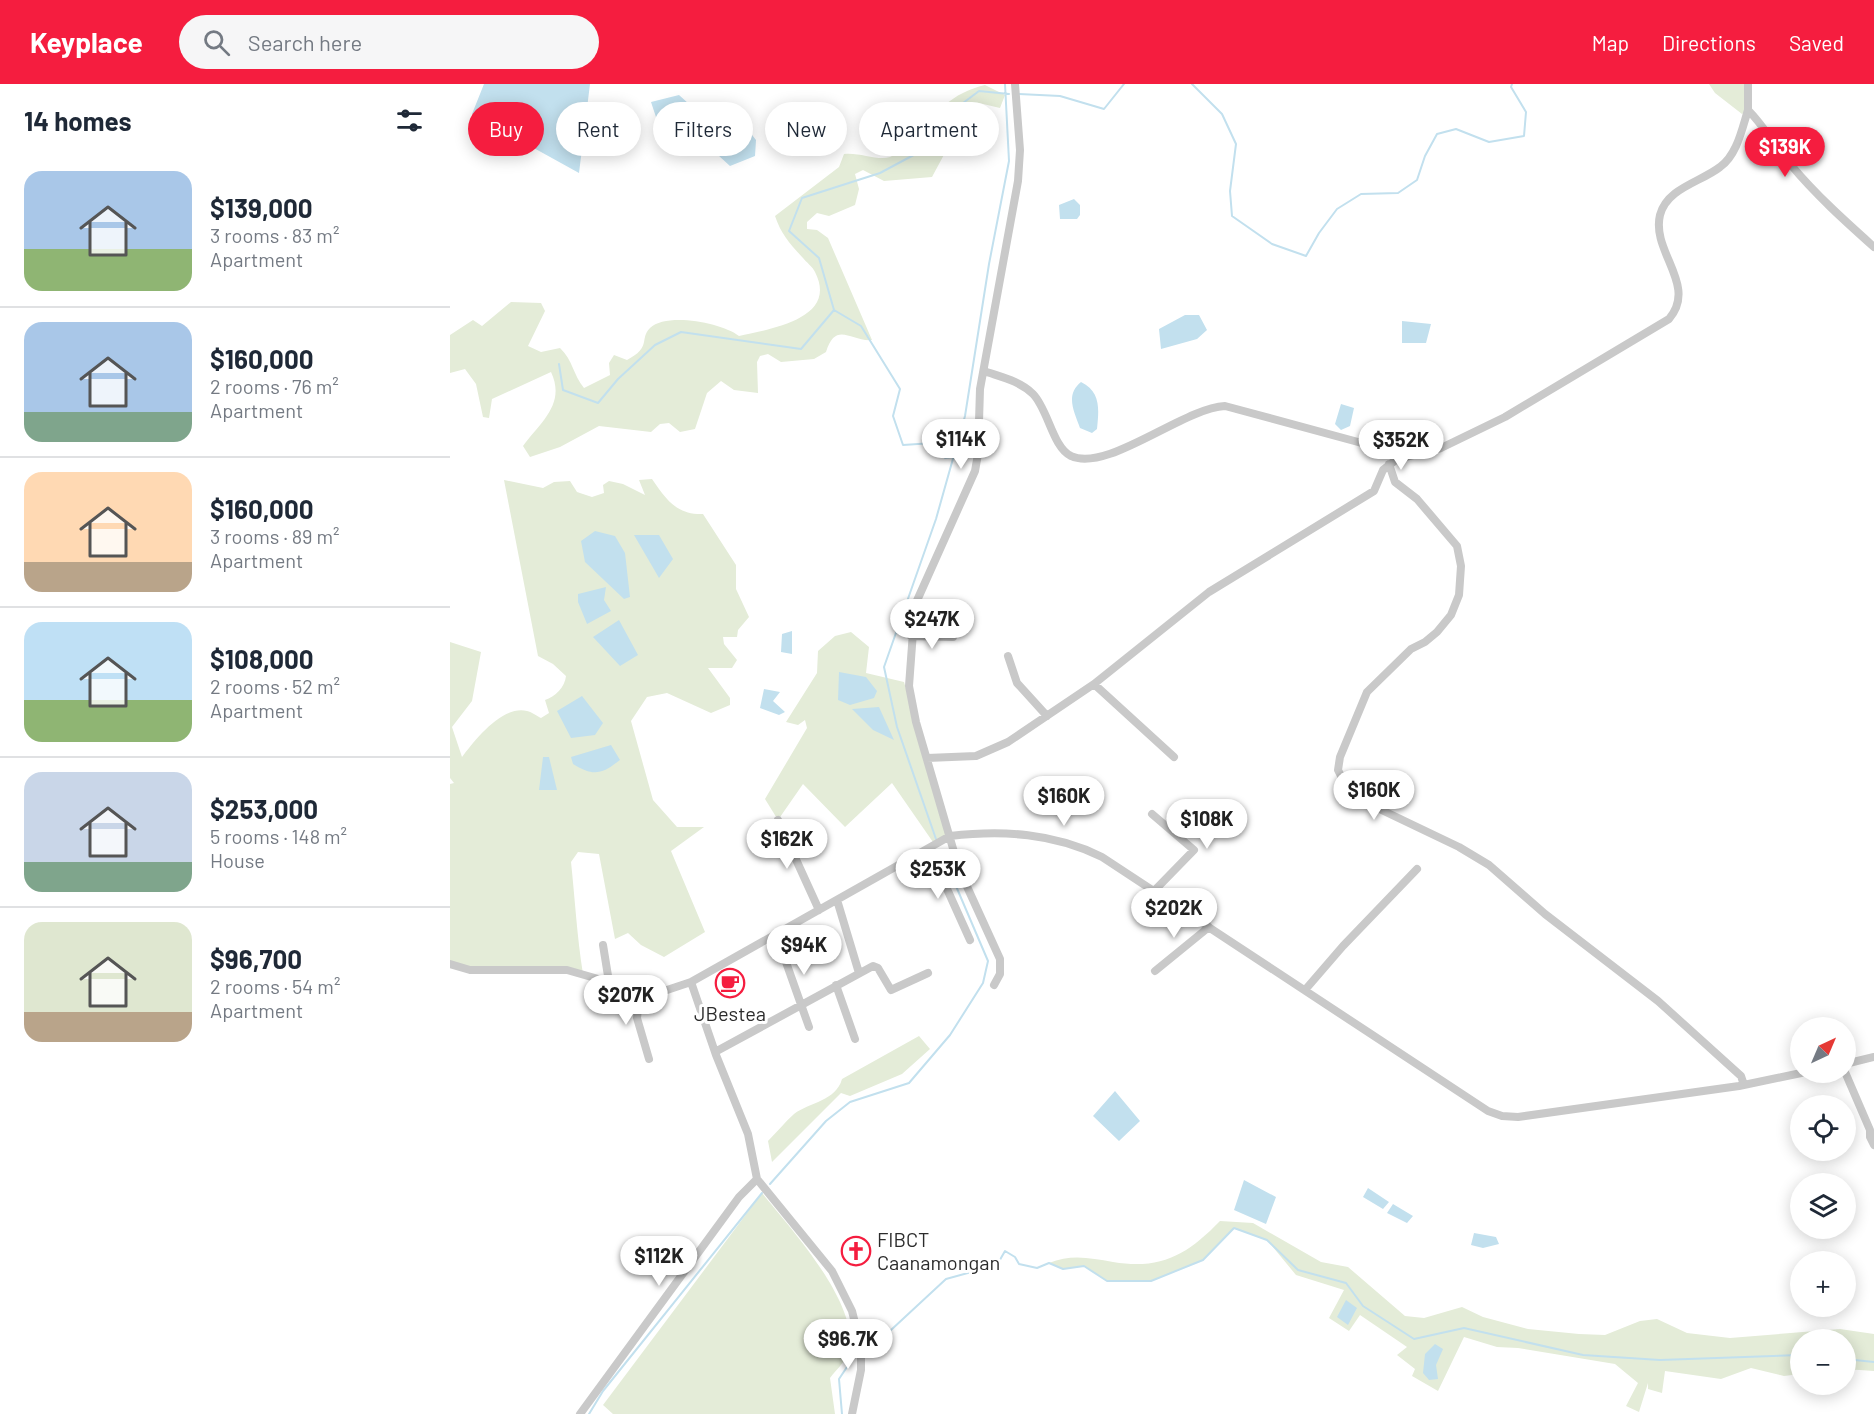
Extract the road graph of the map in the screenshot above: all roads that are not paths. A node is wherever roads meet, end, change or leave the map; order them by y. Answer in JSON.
{"nodes":[{"id":1,"x":1016,"y":84,"type":"edge"},
{"id":2,"x":1748,"y":84,"type":"edge"},
{"id":3,"x":1748,"y":110,"type":"junction"},
{"id":4,"x":1874,"y":247,"type":"edge"},
{"id":5,"x":984,"y":371,"type":"junction"},
{"id":6,"x":1407,"y":455,"type":"junction"},
{"id":7,"x":1389,"y":464,"type":"junction"},
{"id":8,"x":911,"y":636,"type":"junction"},
{"id":9,"x":954,"y":637,"type":"dead end"},
{"id":10,"x":1008,"y":656,"type":"dead end"},
{"id":11,"x":1094,"y":684,"type":"junction"},
{"id":12,"x":1047,"y":716,"type":"junction"},
{"id":13,"x":1174,"y":757,"type":"dead end"},
{"id":14,"x":927,"y":758,"type":"junction"},
{"id":15,"x":1152,"y":814,"type":"dead end"},
{"id":16,"x":778,"y":820,"type":"dead end"},
{"id":17,"x":950,"y":836,"type":"junction"},
{"id":18,"x":929,"y":849,"type":"junction"},
{"id":19,"x":1417,"y":869,"type":"dead end"},
{"id":20,"x":1154,"y":891,"type":"junction"},
{"id":21,"x":837,"y":900,"type":"junction"},
{"id":22,"x":819,"y":910,"type":"junction"},
{"id":23,"x":1209,"y":927,"type":"junction"},
{"id":24,"x":776,"y":934,"type":"junction"},
{"id":25,"x":970,"y":940,"type":"dead end"},
{"id":26,"x":603,"y":945,"type":"dead end"},
{"id":27,"x":450,"y":964,"type":"edge"},
{"id":28,"x":1155,"y":970,"type":"dead end"},
{"id":29,"x":859,"y":973,"type":"junction"},
{"id":30,"x":928,"y":973,"type":"dead end"},
{"id":31,"x":609,"y":982,"type":"junction"},
{"id":32,"x":691,"y":982,"type":"junction"},
{"id":33,"x":836,"y":985,"type":"junction"},
{"id":34,"x":994,"y":985,"type":"dead end"},
{"id":35,"x":1305,"y":990,"type":"junction"},
{"id":36,"x":640,"y":991,"type":"junction"},
{"id":37,"x":800,"y":1004,"type":"junction"},
{"id":38,"x":809,"y":1027,"type":"dead end"},
{"id":39,"x":855,"y":1039,"type":"dead end"},
{"id":40,"x":715,"y":1052,"type":"junction"},
{"id":41,"x":1874,"y":1057,"type":"edge"},
{"id":42,"x":649,"y":1059,"type":"dead end"},
{"id":43,"x":1856,"y":1061,"type":"edge"},
{"id":44,"x":1790,"y":1075,"type":"edge"},
{"id":45,"x":1850,"y":1083,"type":"edge"},
{"id":46,"x":1744,"y":1085,"type":"junction"},
{"id":47,"x":1874,"y":1145,"type":"edge"},
{"id":48,"x":757,"y":1179,"type":"junction"},
{"id":49,"x":580,"y":1414,"type":"edge"},
{"id":50,"x":852,"y":1414,"type":"edge"}],
"edges":[{"from":1,"to":5,"type":"street"},
{"from":2,"to":3,"type":"street"},
{"from":3,"to":4,"type":"street"},
{"from":3,"to":6,"type":"street"},
{"from":5,"to":6,"type":"street"},
{"from":5,"to":8,"type":"street"},
{"from":6,"to":7,"type":"street"},
{"from":7,"to":11,"type":"street"},
{"from":7,"to":46,"type":"street"},
{"from":8,"to":9,"type":"street"},
{"from":8,"to":14,"type":"street"},
{"from":10,"to":12,"type":"street"},
{"from":11,"to":12,"type":"street"},
{"from":11,"to":13,"type":"street"},
{"from":12,"to":14,"type":"street"},
{"from":14,"to":17,"type":"street"},
{"from":15,"to":20,"type":"street"},
{"from":16,"to":22,"type":"street"},
{"from":17,"to":18,"type":"street"},
{"from":17,"to":20,"type":"street"},
{"from":17,"to":34,"type":"street"},
{"from":18,"to":21,"type":"street"},
{"from":18,"to":25,"type":"street"},
{"from":19,"to":35,"type":"street"},
{"from":20,"to":23,"type":"street"},
{"from":21,"to":22,"type":"street"},
{"from":21,"to":29,"type":"street"},
{"from":22,"to":24,"type":"street"},
{"from":23,"to":28,"type":"street"},
{"from":23,"to":35,"type":"street"},
{"from":24,"to":32,"type":"street"},
{"from":24,"to":37,"type":"street"},
{"from":26,"to":31,"type":"street"},
{"from":27,"to":31,"type":"street"},
{"from":29,"to":30,"type":"street"},
{"from":29,"to":33,"type":"street"},
{"from":31,"to":36,"type":"street"},
{"from":32,"to":36,"type":"street"},
{"from":32,"to":40,"type":"street"},
{"from":33,"to":37,"type":"street"},
{"from":33,"to":39,"type":"street"},
{"from":35,"to":46,"type":"street"},
{"from":36,"to":42,"type":"street"},
{"from":37,"to":38,"type":"street"},
{"from":37,"to":40,"type":"street"},
{"from":40,"to":48,"type":"street"},
{"from":41,"to":43,"type":"street"},
{"from":44,"to":46,"type":"street"},
{"from":45,"to":47,"type":"street"},
{"from":48,"to":49,"type":"street"},
{"from":48,"to":50,"type":"street"}]}
